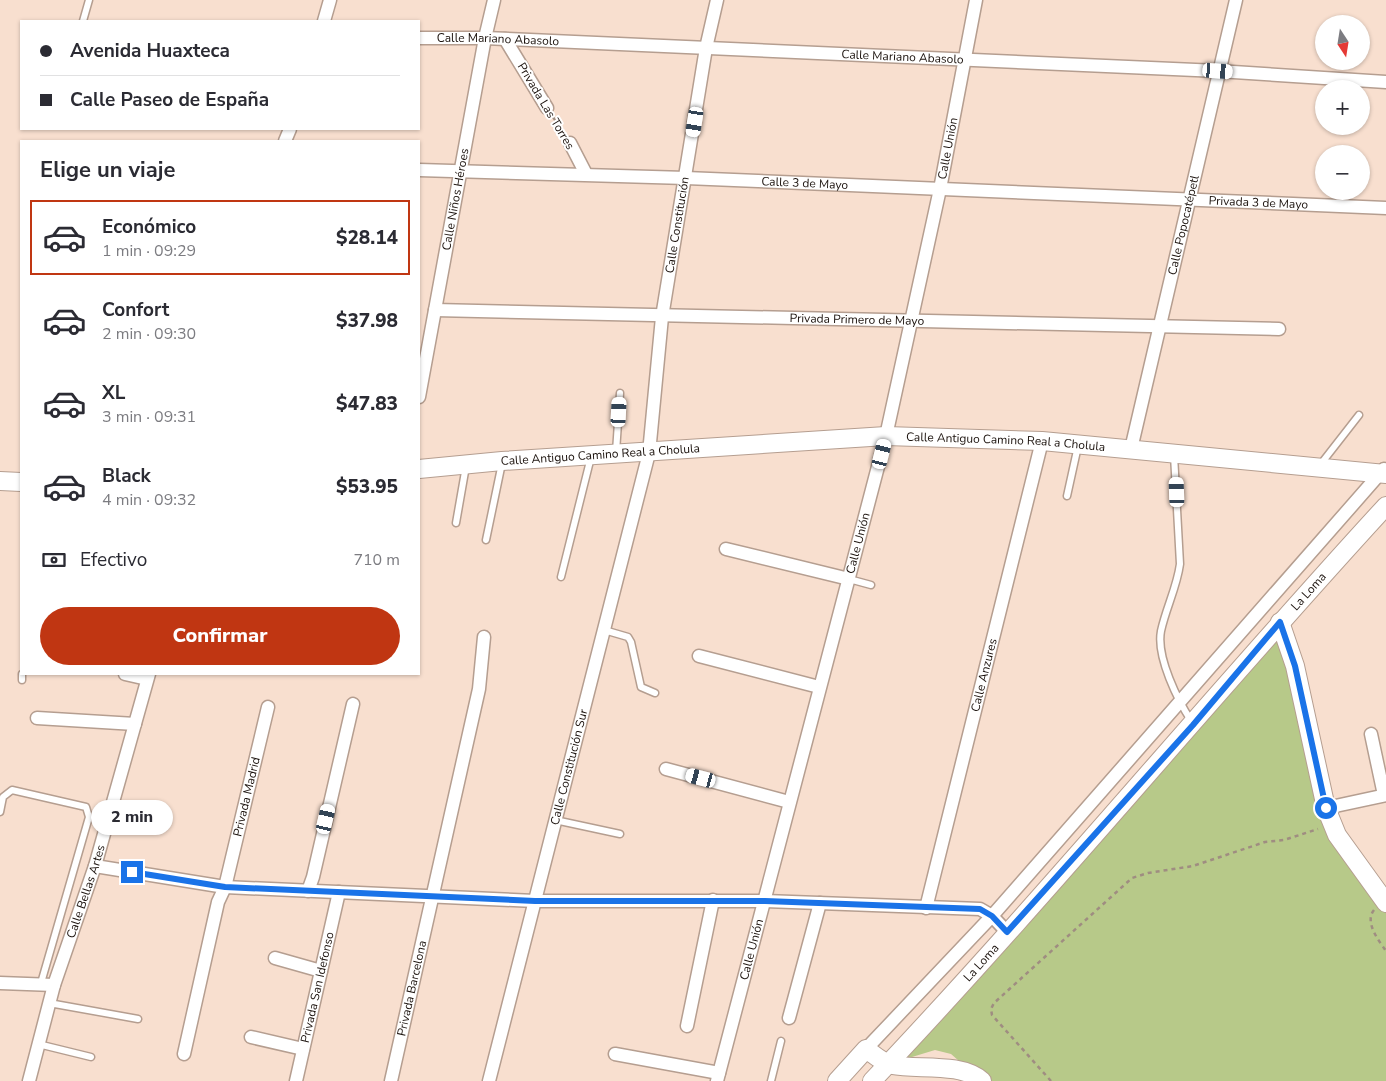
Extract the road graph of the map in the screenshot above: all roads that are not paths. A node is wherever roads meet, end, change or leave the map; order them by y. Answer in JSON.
{"nodes":[{"id":1,"x":330,"y":0,"type":"edge"},
{"id":2,"x":494,"y":0,"type":"edge"},
{"id":3,"x":717,"y":0,"type":"edge"},
{"id":4,"x":976,"y":0,"type":"edge"},
{"id":5,"x":1236,"y":0,"type":"edge"},
{"id":6,"x":87,"y":1,"type":"edge"},
{"id":7,"x":83,"y":20,"type":"edge"},
{"id":8,"x":324,"y":20,"type":"edge"},
{"id":9,"x":420,"y":38,"type":"edge"},
{"id":10,"x":484,"y":38,"type":"junction"},
{"id":11,"x":505,"y":39,"type":"junction"},
{"id":12,"x":706,"y":48,"type":"junction"},
{"id":13,"x":965,"y":59,"type":"junction"},
{"id":14,"x":1218,"y":71,"type":"junction"},
{"id":15,"x":1386,"y":82,"type":"edge"},
{"id":16,"x":547,"y":108,"type":"road end"},
{"id":17,"x":570,"y":143,"type":"road end"},
{"id":18,"x":420,"y":170,"type":"edge"},
{"id":19,"x":461,"y":171,"type":"junction"},
{"id":20,"x":586,"y":174,"type":"junction"},
{"id":21,"x":686,"y":178,"type":"junction"},
{"id":22,"x":940,"y":189,"type":"junction"},
{"id":23,"x":1190,"y":201,"type":"junction"},
{"id":24,"x":1386,"y":208,"type":"edge"},
{"id":25,"x":435,"y":310,"type":"junction"},
{"id":26,"x":662,"y":317,"type":"junction"},
{"id":27,"x":911,"y":321,"type":"junction"},
{"id":28,"x":1158,"y":326,"type":"junction"},
{"id":29,"x":1279,"y":329,"type":"dead end"},
{"id":30,"x":420,"y":392,"type":"edge"},
{"id":31,"x":620,"y":393,"type":"dead end"},
{"id":32,"x":1359,"y":415,"type":"dead end"},
{"id":33,"x":886,"y":436,"type":"junction"},
{"id":34,"x":1042,"y":441,"type":"junction"},
{"id":35,"x":1079,"y":445,"type":"junction"},
{"id":36,"x":1132,"y":449,"type":"junction"},
{"id":37,"x":649,"y":453,"type":"junction"},
{"id":38,"x":1174,"y":453,"type":"junction"},
{"id":39,"x":616,"y":455,"type":"junction"},
{"id":40,"x":591,"y":457,"type":"junction"},
{"id":41,"x":502,"y":461,"type":"junction"},
{"id":42,"x":466,"y":465,"type":"junction"},
{"id":43,"x":1319,"y":467,"type":"junction"},
{"id":44,"x":420,"y":469,"type":"edge"},
{"id":45,"x":1385,"y":471,"type":"edge"},
{"id":46,"x":0,"y":481,"type":"edge"},
{"id":47,"x":20,"y":482,"type":"edge"},
{"id":48,"x":1067,"y":496,"type":"dead end"},
{"id":49,"x":1384,"y":510,"type":"edge"},
{"id":50,"x":456,"y":523,"type":"dead end"},
{"id":51,"x":486,"y":540,"type":"dead end"},
{"id":52,"x":726,"y":549,"type":"dead end"},
{"id":53,"x":561,"y":577,"type":"dead end"},
{"id":54,"x":849,"y":579,"type":"junction"},
{"id":55,"x":871,"y":585,"type":"dead end"},
{"id":56,"x":1280,"y":622,"type":"junction"},
{"id":57,"x":604,"y":630,"type":"junction"},
{"id":58,"x":484,"y":637,"type":"dead end"},
{"id":59,"x":699,"y":656,"type":"dead end"},
{"id":60,"x":148,"y":676,"type":"edge"},
{"id":61,"x":819,"y":687,"type":"junction"},
{"id":62,"x":655,"y":693,"type":"dead end"},
{"id":63,"x":1181,"y":700,"type":"junction"},
{"id":64,"x":352,"y":704,"type":"dead end"},
{"id":65,"x":268,"y":707,"type":"dead end"},
{"id":66,"x":37,"y":718,"type":"dead end"},
{"id":67,"x":136,"y":724,"type":"junction"},
{"id":68,"x":1193,"y":725,"type":"junction"},
{"id":69,"x":1371,"y":734,"type":"dead end"},
{"id":70,"x":666,"y":769,"type":"dead end"},
{"id":71,"x":1385,"y":795,"type":"edge"},
{"id":72,"x":789,"y":802,"type":"junction"},
{"id":73,"x":1326,"y":808,"type":"junction"},
{"id":74,"x":0,"y":812,"type":"edge"},
{"id":75,"x":554,"y":820,"type":"junction"},
{"id":76,"x":620,"y":834,"type":"dead end"},
{"id":77,"x":95,"y":866,"type":"junction"},
{"id":78,"x":225,"y":887,"type":"junction"},
{"id":79,"x":308,"y":891,"type":"junction"},
{"id":80,"x":339,"y":892,"type":"junction"},
{"id":81,"x":431,"y":895,"type":"junction"},
{"id":82,"x":713,"y":900,"type":"junction"},
{"id":83,"x":535,"y":901,"type":"junction"},
{"id":84,"x":765,"y":901,"type":"junction"},
{"id":85,"x":1385,"y":901,"type":"edge"},
{"id":86,"x":820,"y":903,"type":"junction"},
{"id":87,"x":926,"y":908,"type":"junction"},
{"id":88,"x":992,"y":916,"type":"junction"},
{"id":89,"x":1007,"y":932,"type":"junction"},
{"id":90,"x":275,"y":958,"type":"dead end"},
{"id":91,"x":321,"y":971,"type":"junction"},
{"id":92,"x":0,"y":983,"type":"edge"},
{"id":93,"x":47,"y":984,"type":"junction"},
{"id":94,"x":49,"y":1003,"type":"junction"},
{"id":95,"x":138,"y":1018,"type":"dead end"},
{"id":96,"x":789,"y":1018,"type":"dead end"},
{"id":97,"x":687,"y":1026,"type":"dead end"},
{"id":98,"x":251,"y":1037,"type":"dead end"},
{"id":99,"x":781,"y":1041,"type":"dead end"},
{"id":100,"x":38,"y":1044,"type":"junction"},
{"id":101,"x":303,"y":1049,"type":"junction"},
{"id":102,"x":866,"y":1049,"type":"junction"},
{"id":103,"x":184,"y":1054,"type":"dead end"},
{"id":104,"x":615,"y":1054,"type":"dead end"},
{"id":105,"x":91,"y":1057,"type":"dead end"},
{"id":106,"x":888,"y":1064,"type":"junction"},
{"id":107,"x":718,"y":1077,"type":"edge"},
{"id":108,"x":29,"y":1081,"type":"edge"},
{"id":109,"x":296,"y":1081,"type":"edge"},
{"id":110,"x":391,"y":1081,"type":"edge"},
{"id":111,"x":489,"y":1081,"type":"edge"},
{"id":112,"x":771,"y":1081,"type":"edge"},
{"id":113,"x":837,"y":1081,"type":"edge"},
{"id":114,"x":872,"y":1081,"type":"edge"},
{"id":115,"x":982,"y":1081,"type":"edge"}],
"edges":[{"from":1,"to":8,"type":"street"},
{"from":2,"to":10,"type":"street","name":"Calle Niños Héroes"},
{"from":3,"to":12,"type":"street","name":"Calle Constitución"},
{"from":4,"to":13,"type":"street","name":"Calle Unión"},
{"from":5,"to":14,"type":"street","name":"Calle Popocatépetl"},
{"from":6,"to":7,"type":"lane"},
{"from":9,"to":10,"type":"street","name":"Calle Mariano Abasolo"},
{"from":10,"to":11,"type":"street","name":"Calle Mariano Abasolo"},
{"from":10,"to":19,"type":"street","name":"Calle Niños Héroes"},
{"from":11,"to":12,"type":"street","name":"Calle Mariano Abasolo"},
{"from":11,"to":16,"type":"street","name":"Privada Las Torres"},
{"from":12,"to":13,"type":"street","name":"Calle Mariano Abasolo"},
{"from":12,"to":21,"type":"street","name":"Calle Constitución"},
{"from":13,"to":14,"type":"street","name":"Calle Mariano Abasolo"},
{"from":13,"to":22,"type":"street","name":"Calle Unión"},
{"from":14,"to":15,"type":"street","name":"Calle Mariano Abasolo"},
{"from":14,"to":23,"type":"street","name":"Calle Popocatépetl"},
{"from":17,"to":20,"type":"street","name":"Privada Las Torres"},
{"from":18,"to":19,"type":"street","name":"Calle 3 de Mayo"},
{"from":19,"to":20,"type":"street","name":"Calle 3 de Mayo"},
{"from":19,"to":25,"type":"street","name":"Calle Niños Héroes"},
{"from":20,"to":21,"type":"street","name":"Calle 3 de Mayo"},
{"from":21,"to":22,"type":"street","name":"Calle 3 de Mayo"},
{"from":21,"to":26,"type":"street","name":"Calle Constitución"},
{"from":22,"to":23,"type":"street","name":"Calle 3 de Mayo"},
{"from":22,"to":27,"type":"street","name":"Calle Unión"},
{"from":23,"to":24,"type":"street","name":"Privada 3 de Mayo"},
{"from":23,"to":28,"type":"street","name":"Calle Popocatépetl"},
{"from":25,"to":26,"type":"street","name":"Privada Primero de Mayo"},
{"from":25,"to":30,"type":"street","name":"Calle Niños Héroes"},
{"from":26,"to":27,"type":"street","name":"Privada Primero de Mayo"},
{"from":26,"to":37,"type":"street","name":"Calle Constitución"},
{"from":27,"to":28,"type":"street","name":"Privada Primero de Mayo"},
{"from":27,"to":33,"type":"street","name":"Calle Unión"},
{"from":28,"to":29,"type":"street","name":"Privada Primero de Mayo"},
{"from":28,"to":36,"type":"street","name":"Calle Popocatépetl"},
{"from":31,"to":39,"type":"lane"},
{"from":32,"to":43,"type":"lane"},
{"from":33,"to":34,"type":"street","name":"Calle Antiguo Camino Real a Cholula"},
{"from":33,"to":37,"type":"street","name":"Calle Antiguo Camino Real a Cholula"},
{"from":33,"to":54,"type":"street","name":"Calle Unión"},
{"from":34,"to":35,"type":"street","name":"Calle Antiguo Camino Real a Cholula"},
{"from":34,"to":87,"type":"street","name":"Calle Anzures"},
{"from":35,"to":36,"type":"street","name":"Calle Antiguo Camino Real a Cholula"},
{"from":35,"to":48,"type":"lane"},
{"from":36,"to":38,"type":"street","name":"Calle Antiguo Camino Real a Cholula"},
{"from":37,"to":39,"type":"street","name":"Calle Antiguo Camino Real a Cholula"},
{"from":37,"to":57,"type":"street","name":"Calle Constitución Sur"},
{"from":38,"to":43,"type":"street","name":"Calle Antiguo Camino Real a Cholula"},
{"from":38,"to":63,"type":"lane"},
{"from":39,"to":40,"type":"street","name":"Calle Antiguo Camino Real a Cholula"},
{"from":40,"to":41,"type":"street","name":"Calle Antiguo Camino Real a Cholula"},
{"from":40,"to":53,"type":"lane"},
{"from":41,"to":42,"type":"street","name":"Calle Antiguo Camino Real a Cholula"},
{"from":41,"to":51,"type":"lane"},
{"from":42,"to":44,"type":"street","name":"Calle Antiguo Camino Real a Cholula"},
{"from":42,"to":50,"type":"lane"},
{"from":43,"to":45,"type":"street","name":"Calle Antiguo Camino Real a Cholula"},
{"from":45,"to":63,"type":"street"},
{"from":46,"to":47,"type":"street"},
{"from":49,"to":56,"type":"street","name":"La Loma"},
{"from":52,"to":54,"type":"street"},
{"from":54,"to":55,"type":"lane"},
{"from":54,"to":61,"type":"street","name":"Calle Unión"},
{"from":56,"to":68,"type":"street","name":"La Loma"},
{"from":56,"to":73,"type":"street"},
{"from":57,"to":62,"type":"lane"},
{"from":57,"to":75,"type":"street","name":"Calle Constitución Sur"},
{"from":58,"to":81,"type":"street","name":"Privada Barcelona"},
{"from":59,"to":61,"type":"street"},
{"from":60,"to":67,"type":"street","name":"Calle Bellas Artes"},
{"from":61,"to":72,"type":"street","name":"Calle Unión"},
{"from":63,"to":68,"type":"lane"},
{"from":63,"to":88,"type":"street"},
{"from":64,"to":79,"type":"street"},
{"from":65,"to":78,"type":"street","name":"Privada Madrid"},
{"from":66,"to":67,"type":"street"},
{"from":67,"to":77,"type":"street","name":"Calle Bellas Artes"},
{"from":68,"to":89,"type":"street","name":"La Loma"},
{"from":69,"to":71,"type":"street"},
{"from":70,"to":72,"type":"street"},
{"from":71,"to":73,"type":"street"},
{"from":72,"to":84,"type":"street","name":"Calle Unión"},
{"from":73,"to":85,"type":"street"},
{"from":74,"to":93,"type":"lane"},
{"from":75,"to":76,"type":"lane"},
{"from":75,"to":83,"type":"street","name":"Calle Constitución Sur"},
{"from":77,"to":78,"type":"street"},
{"from":77,"to":93,"type":"street","name":"Calle Bellas Artes"},
{"from":78,"to":79,"type":"street"},
{"from":78,"to":103,"type":"street","name":"Privada Madrid"},
{"from":79,"to":80,"type":"street"},
{"from":80,"to":81,"type":"street"},
{"from":80,"to":91,"type":"street","name":"Privada San Idefonso"},
{"from":81,"to":83,"type":"street"},
{"from":81,"to":110,"type":"street","name":"Privada Barcelona"},
{"from":82,"to":83,"type":"street"},
{"from":82,"to":84,"type":"street"},
{"from":82,"to":97,"type":"street"},
{"from":83,"to":111,"type":"street","name":"Calle Constitución Sur"},
{"from":84,"to":86,"type":"street"},
{"from":84,"to":107,"type":"street","name":"Calle Unión"},
{"from":86,"to":87,"type":"street"},
{"from":86,"to":96,"type":"street"},
{"from":87,"to":88,"type":"street"},
{"from":88,"to":89,"type":"street"},
{"from":88,"to":102,"type":"street"},
{"from":89,"to":106,"type":"street","name":"La Loma"},
{"from":90,"to":91,"type":"street"},
{"from":91,"to":101,"type":"street","name":"Privada San Idefonso"},
{"from":92,"to":93,"type":"street"},
{"from":93,"to":94,"type":"street","name":"Calle Bellas Artes"},
{"from":94,"to":95,"type":"lane"},
{"from":94,"to":100,"type":"street","name":"Calle Bellas Artes"},
{"from":98,"to":101,"type":"street"},
{"from":99,"to":112,"type":"lane"},
{"from":100,"to":105,"type":"lane"},
{"from":100,"to":108,"type":"street","name":"Calle Bellas Artes"},
{"from":101,"to":109,"type":"street","name":"Privada San Idefonso"},
{"from":102,"to":106,"type":"street"},
{"from":102,"to":113,"type":"street"},
{"from":104,"to":107,"type":"street"},
{"from":106,"to":114,"type":"street","name":"La Loma"},
{"from":106,"to":115,"type":"street"}]}
